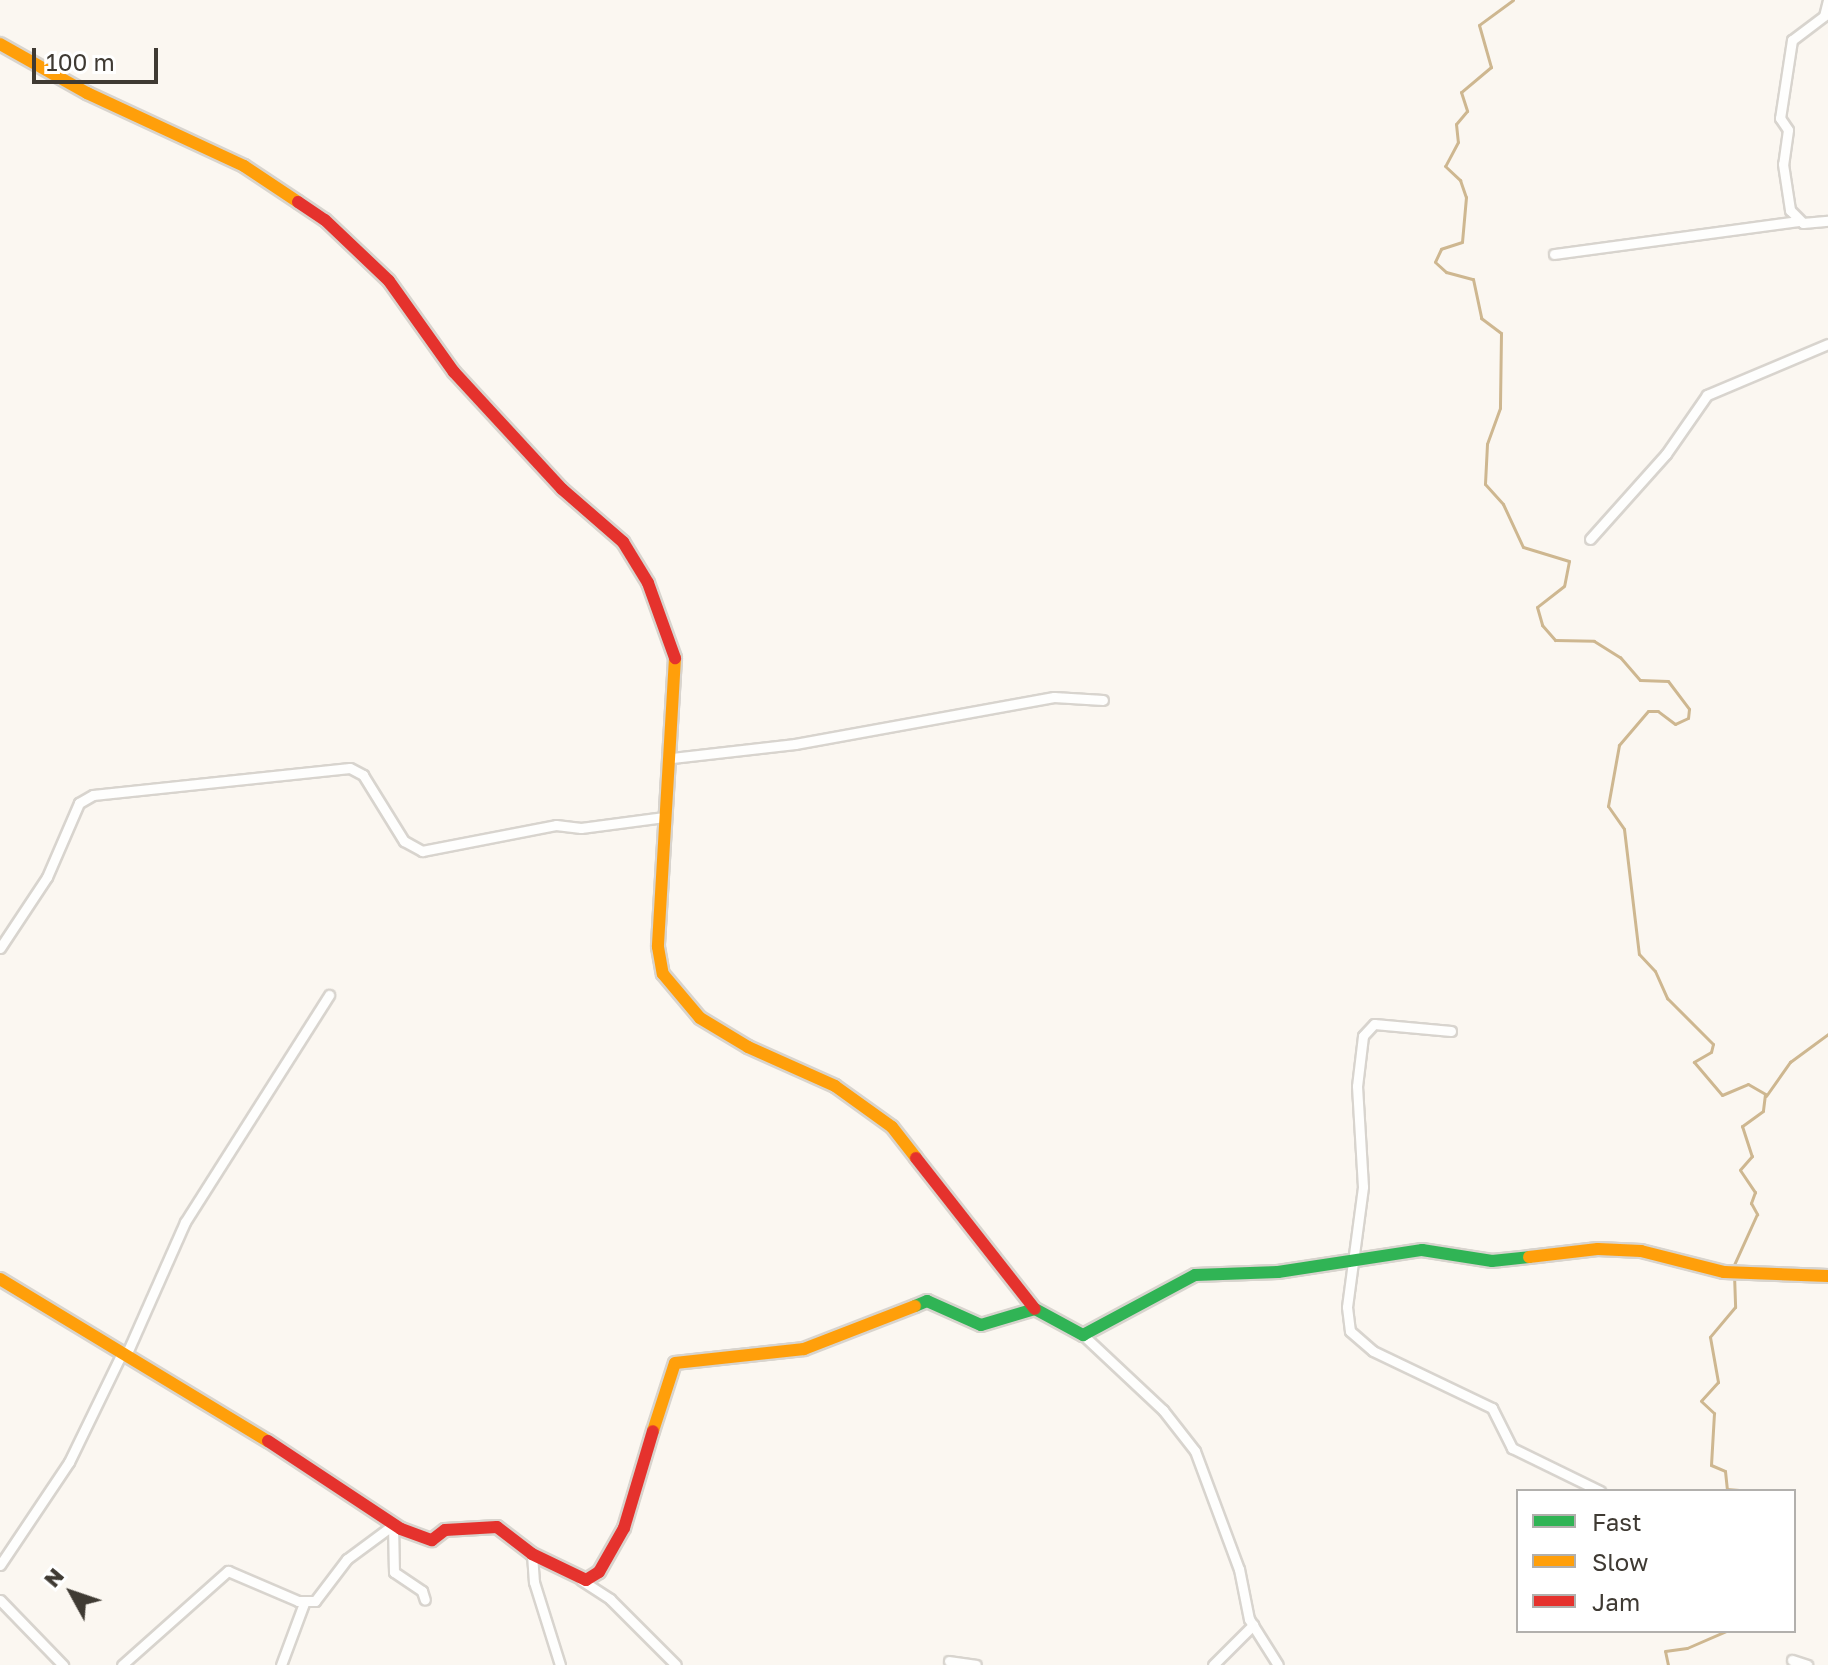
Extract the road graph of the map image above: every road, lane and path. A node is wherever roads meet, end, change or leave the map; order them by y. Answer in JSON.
{"nodes":[{"id":1,"x":1828,"y":0,"type":"edge"},
{"id":2,"x":0,"y":44,"type":"edge"},
{"id":3,"x":1798,"y":221,"type":"junction"},
{"id":4,"x":1828,"y":221,"type":"edge"},
{"id":5,"x":1554,"y":254,"type":"dead end"},
{"id":6,"x":1828,"y":344,"type":"edge"},
{"id":7,"x":1590,"y":539,"type":"dead end"},
{"id":8,"x":1103,"y":700,"type":"dead end"},
{"id":9,"x":672,"y":758,"type":"junction"},
{"id":10,"x":664,"y":817,"type":"junction"},
{"id":11,"x":0,"y":948,"type":"edge"},
{"id":12,"x":329,"y":995,"type":"dead end"},
{"id":13,"x":1451,"y":1031,"type":"dead end"},
{"id":14,"x":1355,"y":1260,"type":"junction"},
{"id":15,"x":1828,"y":1276,"type":"edge"},
{"id":16,"x":0,"y":1279,"type":"edge"},
{"id":17,"x":1035,"y":1309,"type":"junction"},
{"id":18,"x":1083,"y":1335,"type":"junction"},
{"id":19,"x":125,"y":1352,"type":"junction"},
{"id":20,"x":1596,"y":1489,"type":"edge"},
{"id":21,"x":393,"y":1525,"type":"junction"},
{"id":22,"x":532,"y":1554,"type":"junction"},
{"id":23,"x":0,"y":1565,"type":"edge"},
{"id":24,"x":580,"y":1579,"type":"junction"},
{"id":25,"x":0,"y":1600,"type":"edge"},
{"id":26,"x":425,"y":1600,"type":"dead end"},
{"id":27,"x":304,"y":1603,"type":"junction"},
{"id":28,"x":1253,"y":1625,"type":"junction"},
{"id":29,"x":1792,"y":1660,"type":"dead end"},
{"id":30,"x":949,"y":1661,"type":"dead end"},
{"id":31,"x":63,"y":1665,"type":"edge"},
{"id":32,"x":122,"y":1665,"type":"edge"},
{"id":33,"x":281,"y":1665,"type":"edge"},
{"id":34,"x":560,"y":1665,"type":"edge"},
{"id":35,"x":676,"y":1665,"type":"edge"},
{"id":36,"x":976,"y":1665,"type":"edge"},
{"id":37,"x":1213,"y":1665,"type":"edge"},
{"id":38,"x":1278,"y":1665,"type":"edge"},
{"id":39,"x":1807,"y":1665,"type":"edge"}],
"edges":[{"from":1,"to":3,"type":"street"},
{"from":2,"to":9,"type":"street"},
{"from":3,"to":4,"type":"street"},
{"from":3,"to":5,"type":"street"},
{"from":6,"to":7,"type":"street"},
{"from":8,"to":9,"type":"street"},
{"from":9,"to":10,"type":"street"},
{"from":10,"to":11,"type":"street"},
{"from":10,"to":17,"type":"street"},
{"from":12,"to":19,"type":"street"},
{"from":13,"to":14,"type":"street"},
{"from":14,"to":15,"type":"street"},
{"from":14,"to":18,"type":"street"},
{"from":14,"to":20,"type":"street"},
{"from":16,"to":19,"type":"street"},
{"from":17,"to":18,"type":"street"},
{"from":17,"to":24,"type":"street"},
{"from":18,"to":28,"type":"street"},
{"from":19,"to":21,"type":"street"},
{"from":19,"to":23,"type":"street"},
{"from":21,"to":22,"type":"street"},
{"from":21,"to":26,"type":"street"},
{"from":21,"to":27,"type":"street"},
{"from":22,"to":24,"type":"street"},
{"from":22,"to":34,"type":"street"},
{"from":24,"to":35,"type":"street"},
{"from":25,"to":31,"type":"street"},
{"from":27,"to":32,"type":"street"},
{"from":27,"to":33,"type":"street"},
{"from":28,"to":37,"type":"street"},
{"from":28,"to":38,"type":"street"},
{"from":29,"to":39,"type":"street"},
{"from":30,"to":36,"type":"street"}]}
